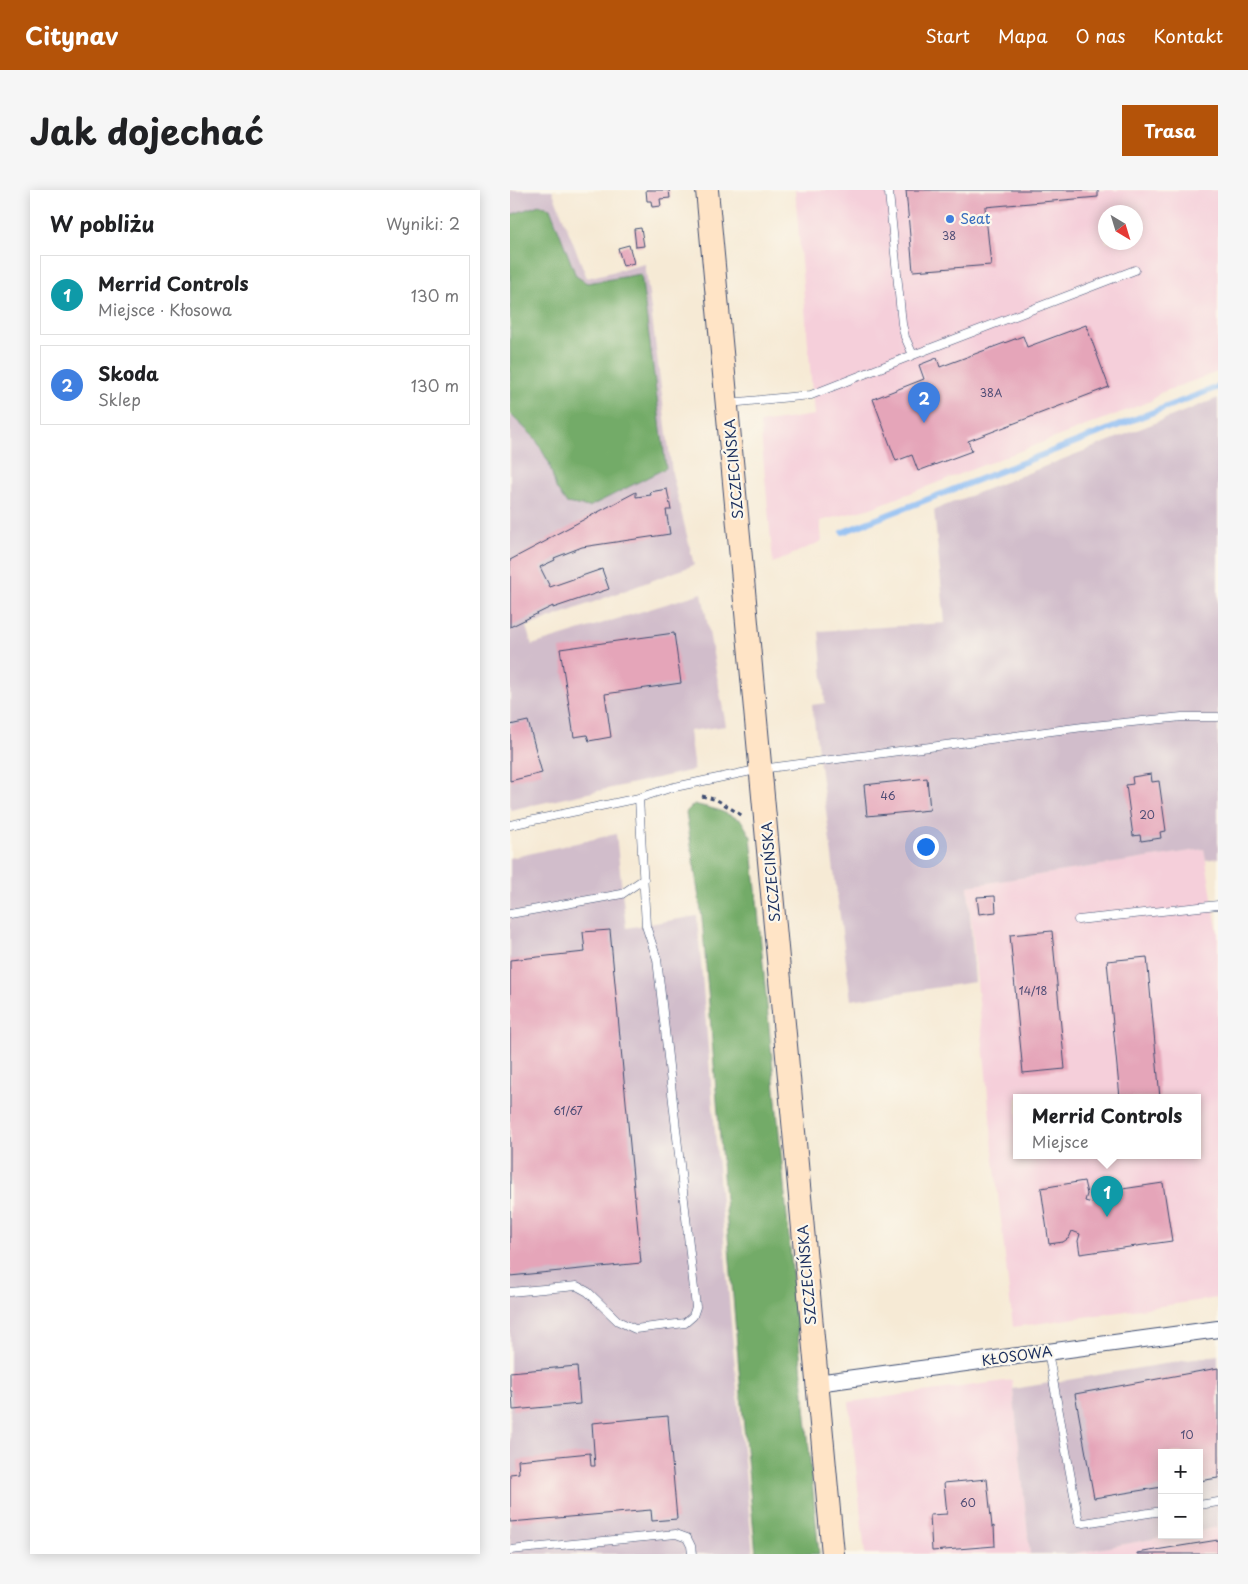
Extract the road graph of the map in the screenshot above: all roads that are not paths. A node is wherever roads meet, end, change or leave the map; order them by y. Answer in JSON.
{"nodes":[{"id":1,"x":708,"y":190,"type":"edge"},
{"id":2,"x":886,"y":190,"type":"edge"},
{"id":3,"x":1135,"y":270,"type":"dead end"},
{"id":4,"x":912,"y":355,"type":"junction"},
{"id":5,"x":728,"y":403,"type":"junction"},
{"id":6,"x":1218,"y":717,"type":"edge"},
{"id":7,"x":762,"y":769,"type":"junction"},
{"id":8,"x":639,"y":798,"type":"junction"},
{"id":9,"x":510,"y":826,"type":"edge"},
{"id":10,"x":644,"y":879,"type":"junction"},
{"id":11,"x":1218,"y":906,"type":"edge"},
{"id":12,"x":510,"y":914,"type":"edge"},
{"id":13,"x":1078,"y":920,"type":"dead end"},
{"id":14,"x":510,"y":1292,"type":"edge"},
{"id":15,"x":1218,"y":1329,"type":"edge"},
{"id":16,"x":1048,"y":1352,"type":"junction"},
{"id":17,"x":817,"y":1382,"type":"junction"},
{"id":18,"x":1218,"y":1502,"type":"edge"},
{"id":19,"x":1203,"y":1504,"type":"edge"},
{"id":20,"x":1158,"y":1512,"type":"edge"},
{"id":21,"x":510,"y":1550,"type":"edge"},
{"id":22,"x":692,"y":1554,"type":"edge"},
{"id":23,"x":833,"y":1554,"type":"edge"}],
"edges":[{"from":1,"to":5,"type":"main road","name":"SZCZECIŃSKA"},
{"from":2,"to":4,"type":"lane"},
{"from":3,"to":4,"type":"lane"},
{"from":4,"to":5,"type":"lane"},
{"from":5,"to":7,"type":"main road","name":"SZCZECIŃSKA"},
{"from":6,"to":7,"type":"lane"},
{"from":7,"to":8,"type":"lane"},
{"from":7,"to":17,"type":"main road","name":"SZCZECIŃSKA"},
{"from":8,"to":9,"type":"lane"},
{"from":8,"to":10,"type":"lane"},
{"from":10,"to":12,"type":"lane"},
{"from":10,"to":14,"type":"lane"},
{"from":11,"to":13,"type":"lane"},
{"from":15,"to":16,"type":"street","name":"KŁOSOWA"},
{"from":16,"to":17,"type":"street","name":"KŁOSOWA"},
{"from":16,"to":20,"type":"lane"},
{"from":17,"to":23,"type":"main road","name":"SZCZECIŃSKA"},
{"from":18,"to":19,"type":"lane"},
{"from":21,"to":22,"type":"lane"}]}
